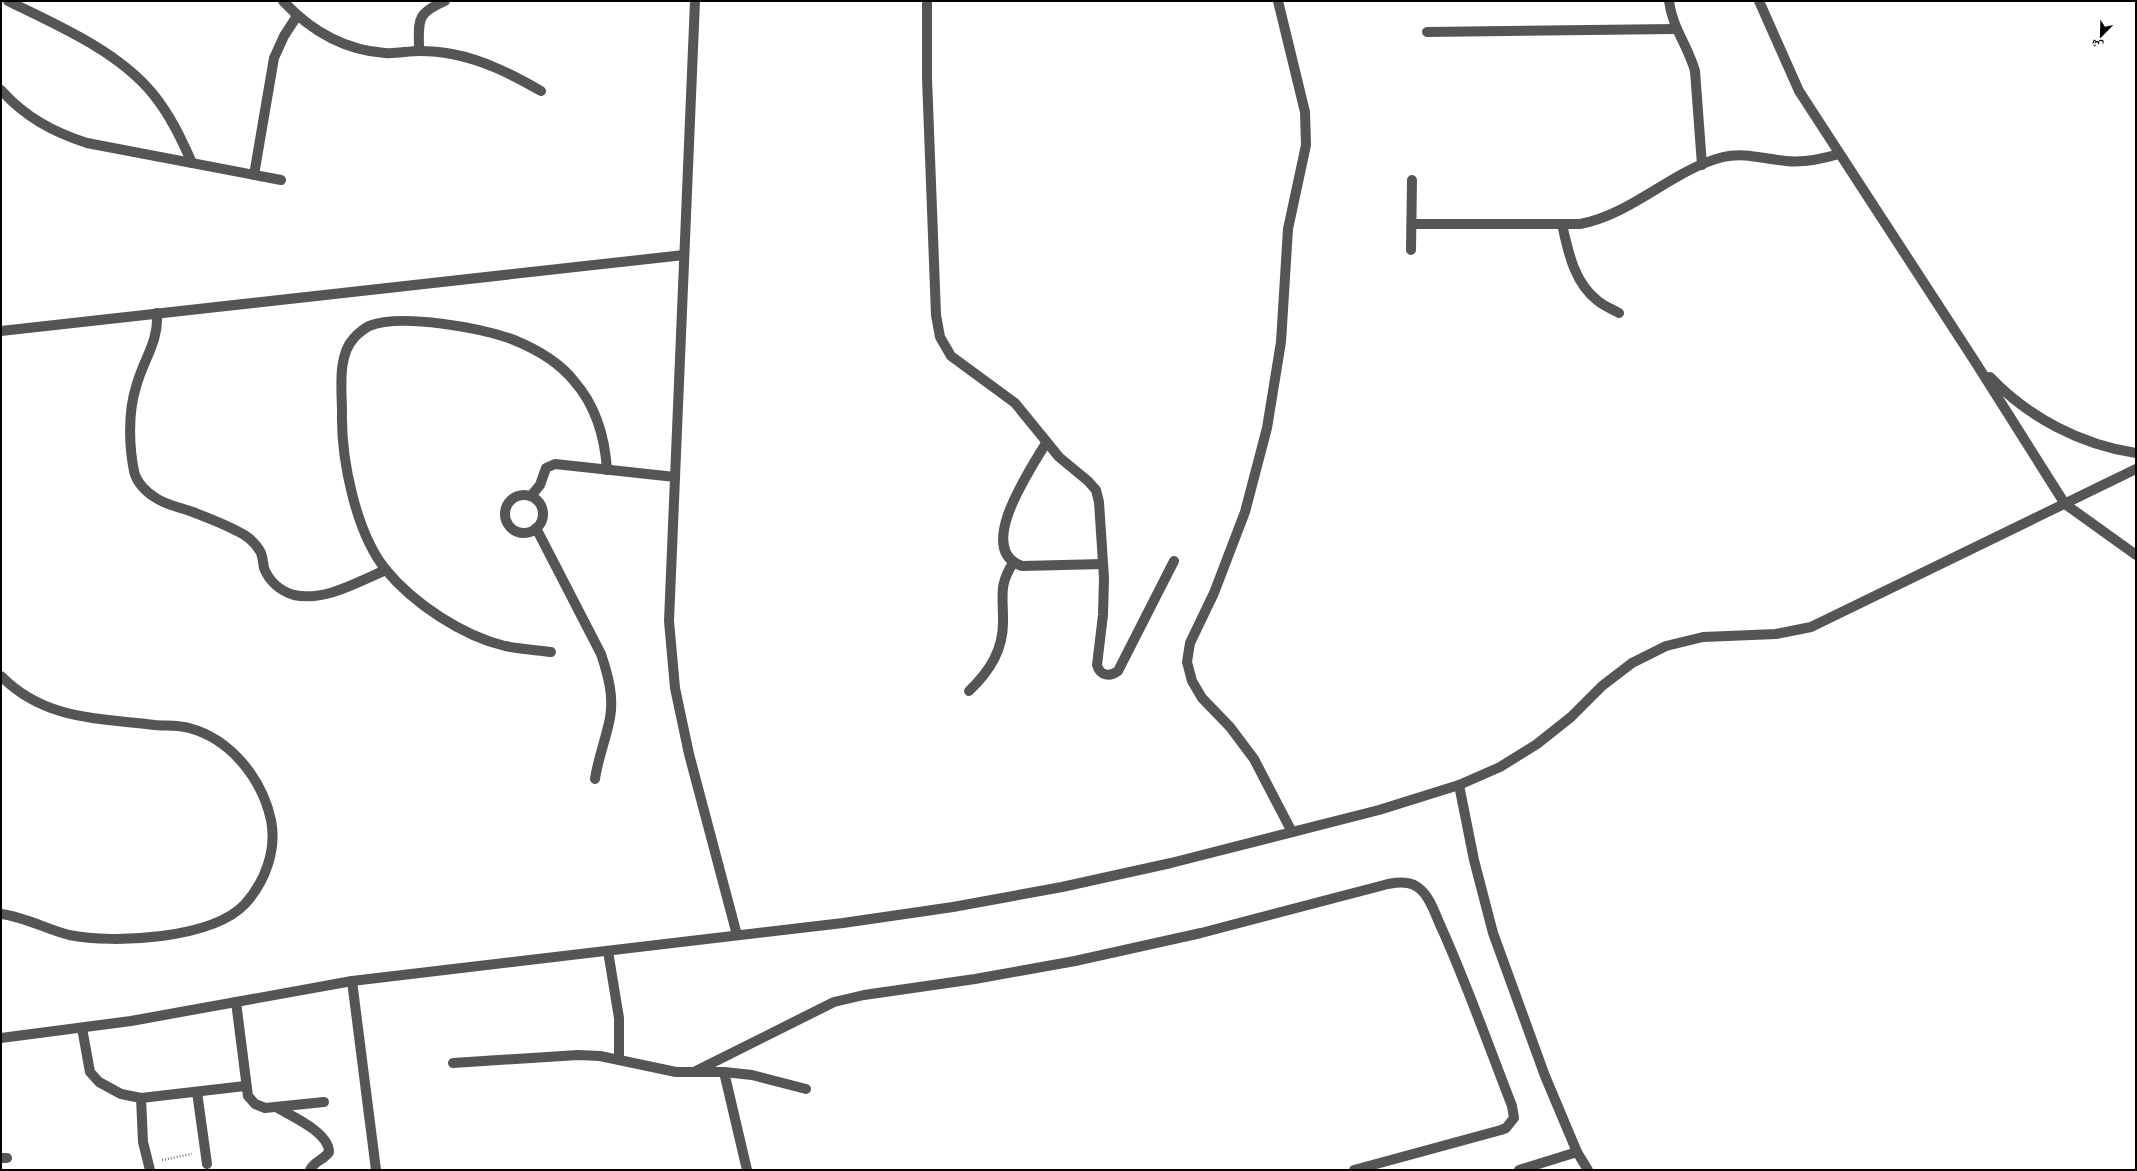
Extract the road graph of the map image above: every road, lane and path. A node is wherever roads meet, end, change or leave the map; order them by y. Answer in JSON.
{"nodes":[{"id":1,"x":8,"y":1,"type":"edge"},
{"id":2,"x":283,"y":1,"type":"edge"},
{"id":3,"x":446,"y":1,"type":"edge"},
{"id":4,"x":695,"y":1,"type":"edge"},
{"id":5,"x":927,"y":1,"type":"edge"},
{"id":6,"x":1278,"y":1,"type":"edge"},
{"id":7,"x":1669,"y":1,"type":"edge"},
{"id":8,"x":1759,"y":1,"type":"edge"},
{"id":9,"x":297,"y":16,"type":"junction"},
{"id":10,"x":1676,"y":29,"type":"junction"},
{"id":11,"x":1427,"y":32,"type":"dead end"},
{"id":12,"x":419,"y":51,"type":"junction"},
{"id":13,"x":1,"y":90,"type":"edge"},
{"id":14,"x":541,"y":91,"type":"dead end"},
{"id":15,"x":1839,"y":154,"type":"junction"},
{"id":16,"x":192,"y":163,"type":"junction"},
{"id":17,"x":1702,"y":165,"type":"junction"},
{"id":18,"x":254,"y":175,"type":"junction"},
{"id":19,"x":281,"y":180,"type":"dead end"},
{"id":20,"x":1412,"y":180,"type":"dead end"},
{"id":21,"x":1412,"y":224,"type":"junction"},
{"id":22,"x":1562,"y":224,"type":"junction"},
{"id":23,"x":1411,"y":250,"type":"dead end"},
{"id":24,"x":684,"y":255,"type":"junction"},
{"id":25,"x":157,"y":313,"type":"junction"},
{"id":26,"x":1619,"y":313,"type":"dead end"},
{"id":27,"x":1,"y":331,"type":"edge"},
{"id":28,"x":1974,"y":360,"type":"junction"},
{"id":29,"x":1046,"y":443,"type":"junction"},
{"id":30,"x":2136,"y":453,"type":"edge"},
{"id":31,"x":2136,"y":469,"type":"edge"},
{"id":32,"x":607,"y":470,"type":"junction"},
{"id":33,"x":675,"y":477,"type":"junction"},
{"id":34,"x":531,"y":496,"type":"junction"},
{"id":35,"x":2065,"y":504,"type":"junction"},
{"id":36,"x":536,"y":528,"type":"junction"},
{"id":37,"x":2136,"y":555,"type":"edge"},
{"id":38,"x":1174,"y":561,"type":"dead end"},
{"id":39,"x":1013,"y":563,"type":"junction"},
{"id":40,"x":1103,"y":564,"type":"junction"},
{"id":41,"x":386,"y":570,"type":"junction"},
{"id":42,"x":551,"y":652,"type":"dead end"},
{"id":43,"x":1,"y":676,"type":"edge"},
{"id":44,"x":969,"y":691,"type":"dead end"},
{"id":45,"x":595,"y":779,"type":"dead end"},
{"id":46,"x":1460,"y":786,"type":"junction"},
{"id":47,"x":1292,"y":832,"type":"junction"},
{"id":48,"x":1,"y":914,"type":"edge"},
{"id":49,"x":736,"y":935,"type":"junction"},
{"id":50,"x":608,"y":951,"type":"junction"},
{"id":51,"x":352,"y":981,"type":"junction"},
{"id":52,"x":236,"y":1002,"type":"junction"},
{"id":53,"x":82,"y":1028,"type":"junction"},
{"id":54,"x":1,"y":1038,"type":"edge"},
{"id":55,"x":619,"y":1059,"type":"junction"},
{"id":56,"x":453,"y":1063,"type":"dead end"},
{"id":57,"x":696,"y":1071,"type":"junction"},
{"id":58,"x":724,"y":1072,"type":"junction"},
{"id":59,"x":245,"y":1086,"type":"junction"},
{"id":60,"x":806,"y":1089,"type":"dead end"},
{"id":61,"x":197,"y":1092,"type":"junction"},
{"id":62,"x":141,"y":1098,"type":"junction"},
{"id":63,"x":324,"y":1102,"type":"dead end"},
{"id":64,"x":276,"y":1107,"type":"junction"},
{"id":65,"x":205,"y":1152,"type":"junction"},
{"id":66,"x":1577,"y":1152,"type":"junction"},
{"id":67,"x":207,"y":1164,"type":"dead end"},
{"id":68,"x":149,"y":1166,"type":"edge"},
{"id":69,"x":310,"y":1170,"type":"edge"},
{"id":70,"x":376,"y":1170,"type":"edge"},
{"id":71,"x":747,"y":1170,"type":"edge"},
{"id":72,"x":1354,"y":1170,"type":"edge"},
{"id":73,"x":1519,"y":1170,"type":"edge"},
{"id":74,"x":1588,"y":1170,"type":"edge"}],
"edges":[{"from":1,"to":16,"type":"street"},
{"from":2,"to":9,"type":"street"},
{"from":3,"to":12,"type":"street"},
{"from":4,"to":24,"type":"street"},
{"from":5,"to":29,"type":"street"},
{"from":6,"to":47,"type":"street"},
{"from":7,"to":10,"type":"street"},
{"from":8,"to":15,"type":"street"},
{"from":9,"to":12,"type":"street"},
{"from":9,"to":18,"type":"street"},
{"from":10,"to":11,"type":"street"},
{"from":10,"to":17,"type":"street"},
{"from":12,"to":14,"type":"street"},
{"from":13,"to":16,"type":"street"},
{"from":15,"to":17,"type":"street"},
{"from":15,"to":28,"type":"street"},
{"from":16,"to":18,"type":"street"},
{"from":17,"to":22,"type":"street"},
{"from":18,"to":19,"type":"street"},
{"from":20,"to":21,"type":"street"},
{"from":21,"to":22,"type":"street"},
{"from":21,"to":23,"type":"street"},
{"from":22,"to":26,"type":"street"},
{"from":24,"to":25,"type":"street"},
{"from":24,"to":33,"type":"street"},
{"from":25,"to":27,"type":"street"},
{"from":25,"to":41,"type":"street"},
{"from":28,"to":30,"type":"street"},
{"from":28,"to":35,"type":"street"},
{"from":29,"to":39,"type":"street"},
{"from":29,"to":40,"type":"street"},
{"from":31,"to":35,"type":"street"},
{"from":32,"to":33,"type":"street"},
{"from":32,"to":34,"type":"street"},
{"from":32,"to":41,"type":"street"},
{"from":33,"to":49,"type":"street"},
{"from":34,"to":36,"type":"street"},
{"from":34,"to":36,"type":"street"},
{"from":35,"to":37,"type":"street"},
{"from":35,"to":46,"type":"street"},
{"from":36,"to":45,"type":"street"},
{"from":38,"to":40,"type":"street"},
{"from":39,"to":40,"type":"street"},
{"from":39,"to":44,"type":"street"},
{"from":41,"to":42,"type":"street"},
{"from":43,"to":48,"type":"street"},
{"from":46,"to":47,"type":"street"},
{"from":46,"to":66,"type":"street"},
{"from":47,"to":49,"type":"street"},
{"from":49,"to":50,"type":"street"},
{"from":50,"to":51,"type":"street"},
{"from":50,"to":55,"type":"street"},
{"from":51,"to":52,"type":"street"},
{"from":51,"to":70,"type":"street"},
{"from":52,"to":53,"type":"street"},
{"from":52,"to":59,"type":"street"},
{"from":53,"to":54,"type":"street"},
{"from":53,"to":62,"type":"street"},
{"from":55,"to":56,"type":"street"},
{"from":55,"to":57,"type":"street"},
{"from":57,"to":58,"type":"street"},
{"from":57,"to":72,"type":"street"},
{"from":58,"to":60,"type":"street"},
{"from":58,"to":71,"type":"street"},
{"from":59,"to":61,"type":"street"},
{"from":59,"to":64,"type":"street"},
{"from":61,"to":62,"type":"street"},
{"from":61,"to":65,"type":"street"},
{"from":62,"to":68,"type":"street"},
{"from":63,"to":64,"type":"street"},
{"from":64,"to":69,"type":"street"},
{"from":65,"to":67,"type":"street"},
{"from":65,"to":68,"type":"path"},
{"from":66,"to":73,"type":"street"},
{"from":66,"to":74,"type":"street"}]}
